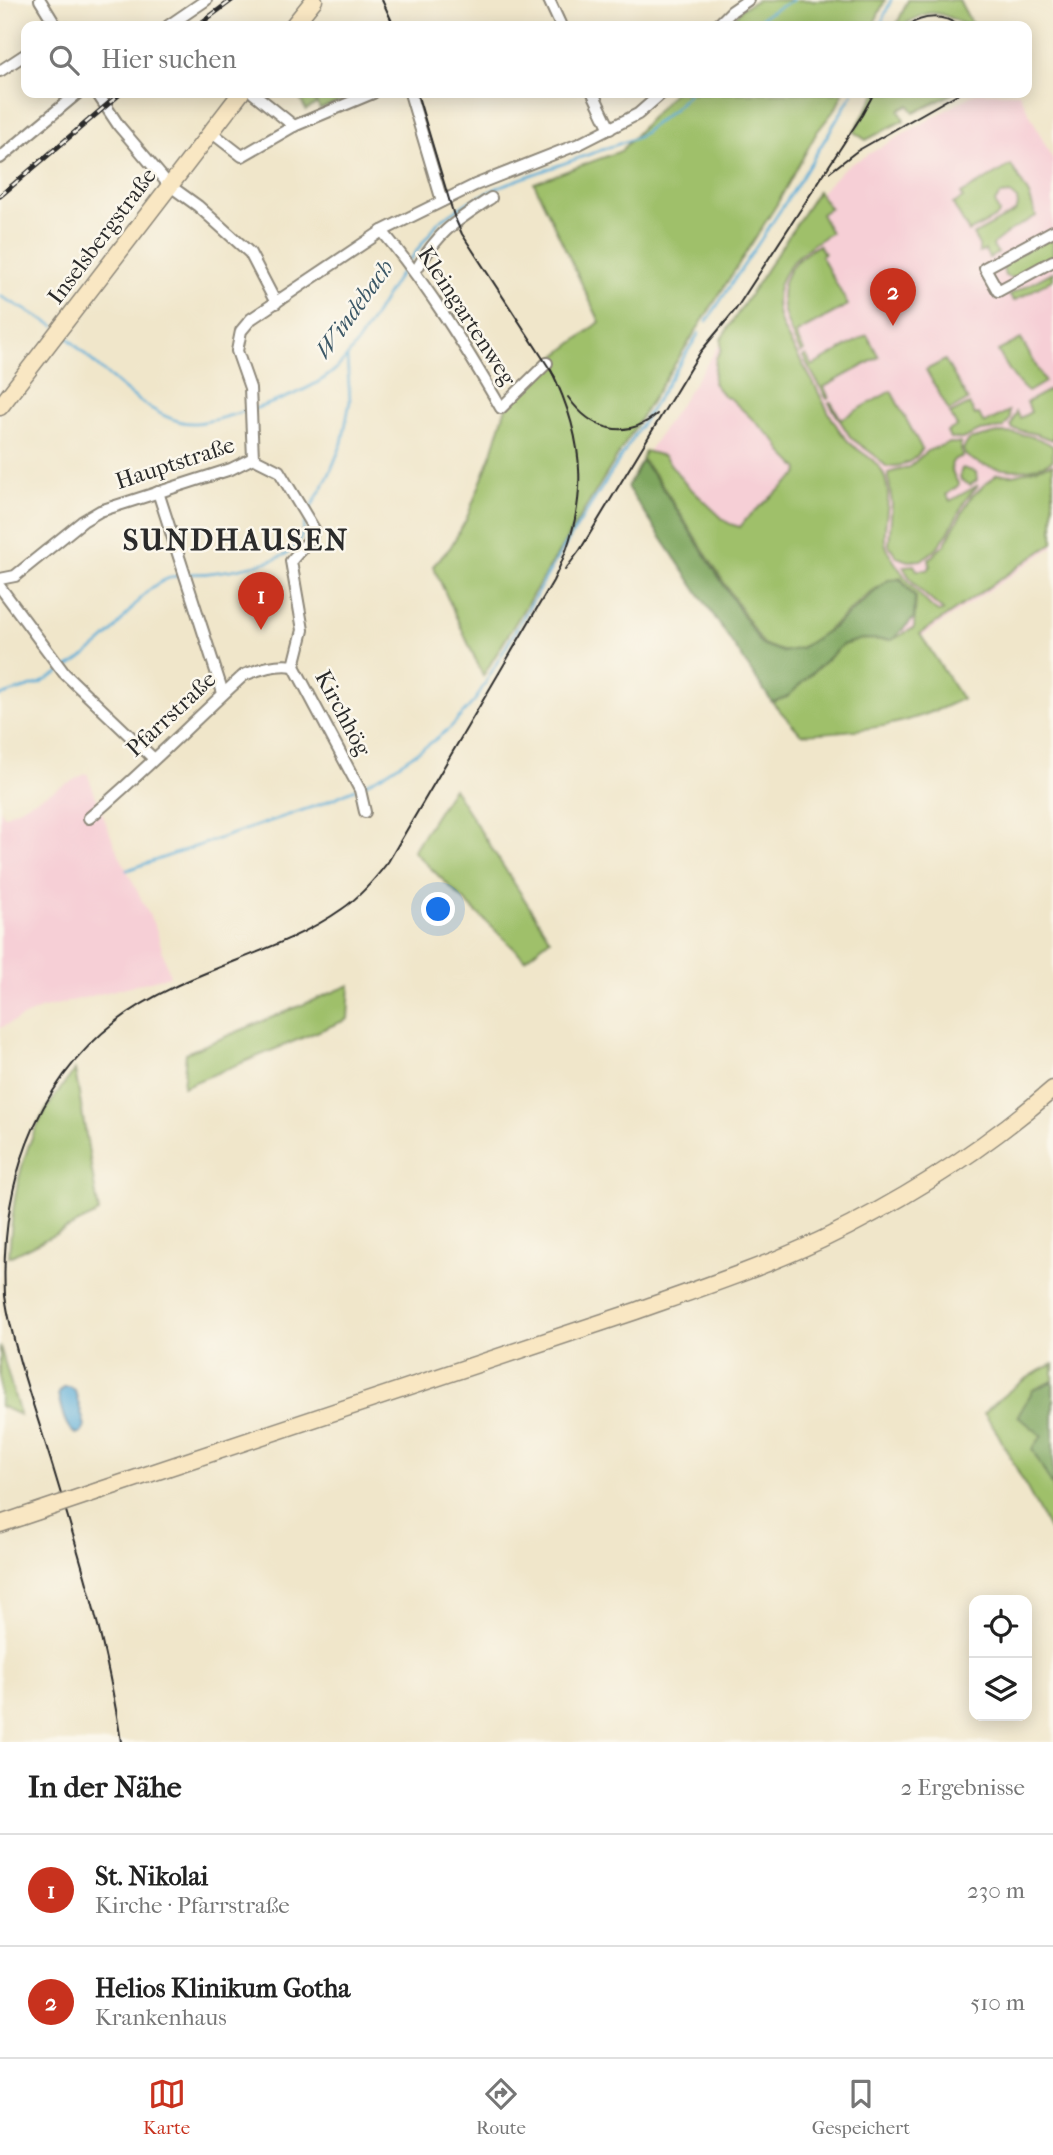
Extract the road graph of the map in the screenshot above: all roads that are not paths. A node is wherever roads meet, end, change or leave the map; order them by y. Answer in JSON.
{"nodes":[{"id":1,"x":40,"y":0,"type":"edge"},
{"id":2,"x":206,"y":0,"type":"edge"},
{"id":3,"x":314,"y":0,"type":"edge"},
{"id":4,"x":549,"y":0,"type":"edge"},
{"id":5,"x":748,"y":0,"type":"edge"},
{"id":6,"x":53,"y":21,"type":"edge"},
{"id":7,"x":176,"y":21,"type":"edge"},
{"id":8,"x":297,"y":21,"type":"edge"},
{"id":9,"x":559,"y":21,"type":"edge"},
{"id":10,"x":722,"y":21,"type":"edge"},
{"id":11,"x":21,"y":57,"type":"edge"},
{"id":12,"x":0,"y":71,"type":"edge"},
{"id":13,"x":72,"y":98,"type":"edge"},
{"id":14,"x":100,"y":98,"type":"edge"},
{"id":15,"x":237,"y":98,"type":"edge"},
{"id":16,"x":259,"y":98,"type":"edge"},
{"id":17,"x":361,"y":98,"type":"edge"},
{"id":18,"x":411,"y":98,"type":"edge"},
{"id":19,"x":595,"y":98,"type":"edge"},
{"id":20,"x":656,"y":98,"type":"edge"},
{"id":21,"x":294,"y":127,"type":"junction"},
{"id":22,"x":610,"y":129,"type":"junction"},
{"id":23,"x":211,"y":132,"type":"junction"},
{"id":24,"x":0,"y":158,"type":"edge"},
{"id":25,"x":169,"y":185,"type":"junction"},
{"id":26,"x":491,"y":198,"type":"dead end"},
{"id":27,"x":442,"y":201,"type":"junction"},
{"id":28,"x":382,"y":231,"type":"junction"},
{"id":29,"x":1053,"y":231,"type":"edge"},
{"id":30,"x":1053,"y":261,"type":"edge"},
{"id":31,"x":410,"y":266,"type":"junction"},
{"id":32,"x":276,"y":303,"type":"junction"},
{"id":33,"x":547,"y":363,"type":"dead end"},
{"id":34,"x":0,"y":407,"type":"edge"},
{"id":35,"x":253,"y":458,"type":"junction"},
{"id":36,"x":158,"y":492,"type":"junction"},
{"id":37,"x":0,"y":579,"type":"edge"},
{"id":38,"x":0,"y":587,"type":"edge"},
{"id":39,"x":293,"y":666,"type":"junction"},
{"id":40,"x":223,"y":693,"type":"junction"},
{"id":41,"x":153,"y":758,"type":"junction"},
{"id":42,"x":365,"y":812,"type":"dead end"},
{"id":43,"x":89,"y":818,"type":"dead end"},
{"id":44,"x":1053,"y":1089,"type":"edge"},
{"id":45,"x":0,"y":1524,"type":"edge"}],
"edges":[{"from":1,"to":6,"type":"street"},
{"from":2,"to":7,"type":"street"},
{"from":3,"to":8,"type":"main road"},
{"from":4,"to":9,"type":"street"},
{"from":5,"to":10,"type":"street"},
{"from":11,"to":12,"type":"street"},
{"from":13,"to":24,"type":"street"},
{"from":14,"to":25,"type":"street"},
{"from":15,"to":23,"type":"main road","name":"Inselsbergstraße"},
{"from":16,"to":21,"type":"street"},
{"from":17,"to":21,"type":"street"},
{"from":18,"to":27,"type":"street"},
{"from":19,"to":22,"type":"street"},
{"from":20,"to":22,"type":"street","name":"Hauptstraße"},
{"from":21,"to":23,"type":"street"},
{"from":22,"to":27,"type":"street","name":"Hauptstraße"},
{"from":23,"to":25,"type":"main road","name":"Inselsbergstraße"},
{"from":25,"to":32,"type":"street"},
{"from":25,"to":34,"type":"main road","name":"Inselsbergstraße"},
{"from":26,"to":31,"type":"street"},
{"from":27,"to":28,"type":"street","name":"Hauptstraße"},
{"from":28,"to":31,"type":"street","name":"Kleingartenweg"},
{"from":28,"to":32,"type":"street","name":"Hauptstraße"},
{"from":29,"to":30,"type":"street"},
{"from":31,"to":33,"type":"street","name":"Kleingartenweg"},
{"from":32,"to":35,"type":"street","name":"Hauptstraße"},
{"from":35,"to":36,"type":"street","name":"Hauptstraße"},
{"from":35,"to":39,"type":"street","name":"Kirchhög"},
{"from":36,"to":37,"type":"street","name":"Hauptstraße"},
{"from":36,"to":40,"type":"street"},
{"from":38,"to":41,"type":"street"},
{"from":39,"to":40,"type":"street","name":"Pfarrstraße"},
{"from":39,"to":42,"type":"street","name":"Kirchhög"},
{"from":40,"to":41,"type":"street","name":"Pfarrstraße"},
{"from":41,"to":43,"type":"street","name":"Pfarrstraße"},
{"from":44,"to":45,"type":"main road","bridge":true}]}
